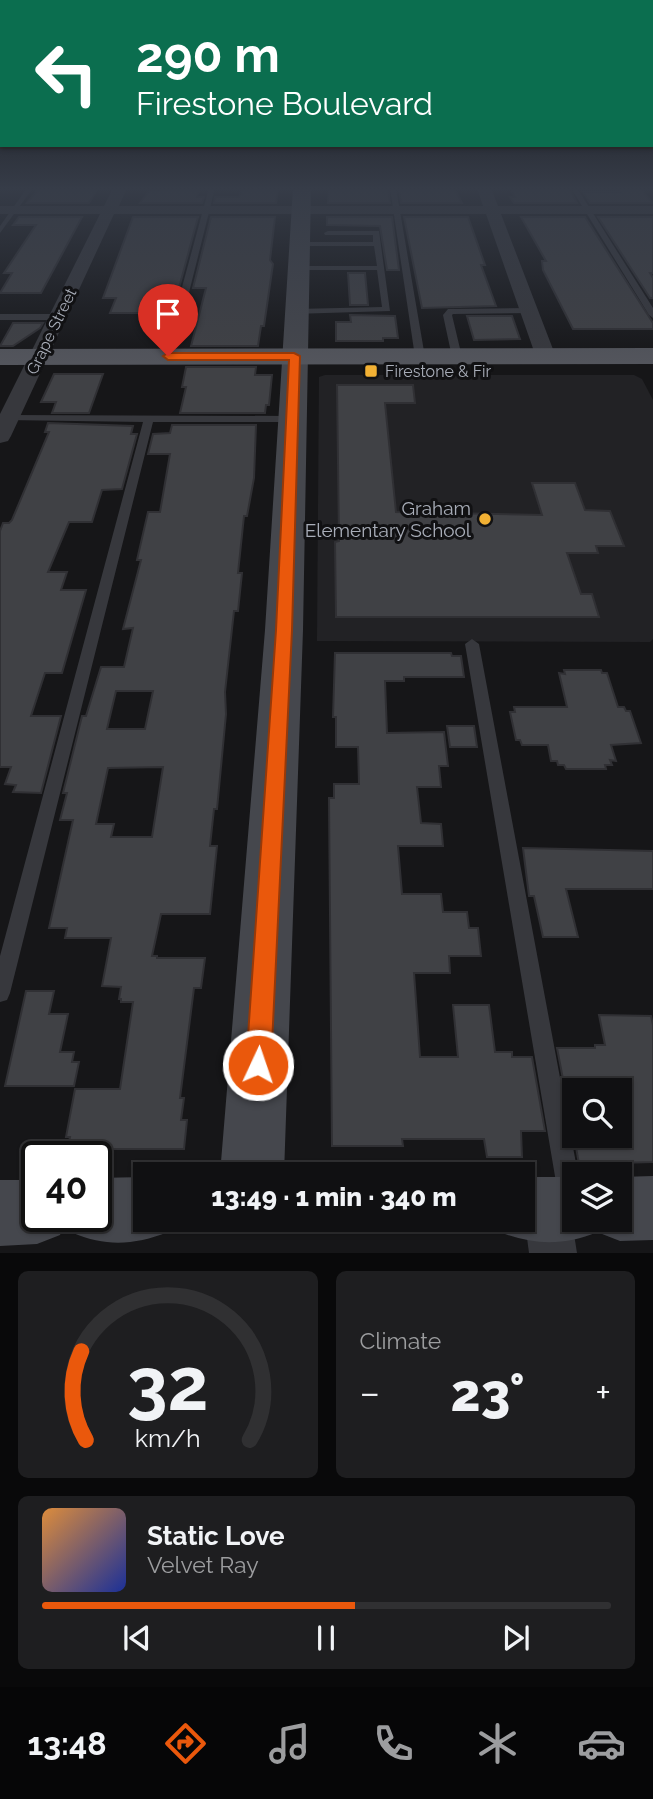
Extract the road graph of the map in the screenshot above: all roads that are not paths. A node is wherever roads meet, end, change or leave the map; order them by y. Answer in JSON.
{"nodes":[{"id":1,"x":91,"y":246,"type":"edge"},
{"id":2,"x":197,"y":246,"type":"edge"},
{"id":3,"x":299,"y":246,"type":"edge"},
{"id":4,"x":378,"y":246,"type":"edge"},
{"id":5,"x":403,"y":246,"type":"edge"},
{"id":6,"x":506,"y":246,"type":"edge"},
{"id":7,"x":610,"y":246,"type":"edge"},
{"id":8,"x":298,"y":268,"type":"junction"},
{"id":9,"x":381,"y":268,"type":"junction"},
{"id":10,"x":529,"y":311,"type":"junction"},
{"id":11,"x":296,"y":312,"type":"junction"},
{"id":12,"x":653,"y":315,"type":"edge"},
{"id":13,"x":0,"y":317,"type":"edge"},
{"id":14,"x":57,"y":317,"type":"junction"},
{"id":15,"x":168,"y":356,"type":"junction"},
{"id":16,"x":294,"y":356,"type":"junction"},
{"id":17,"x":420,"y":356,"type":"junction"},
{"id":18,"x":0,"y":357,"type":"edge"},
{"id":19,"x":38,"y":357,"type":"junction"},
{"id":20,"x":457,"y":357,"type":"junction"},
{"id":21,"x":546,"y":357,"type":"junction"},
{"id":22,"x":652,"y":359,"type":"edge"},
{"id":23,"x":9,"y":418,"type":"junction"},
{"id":24,"x":149,"y":418,"type":"junction"},
{"id":25,"x":292,"y":419,"type":"junction"},
{"id":26,"x":0,"y":436,"type":"edge"},
{"id":27,"x":472,"y":644,"type":"dead end"},
{"id":28,"x":0,"y":993,"type":"edge"},
{"id":29,"x":253,"y":1162,"type":"edge"},
{"id":30,"x":562,"y":1198,"type":"edge"},
{"id":31,"x":133,"y":1209,"type":"edge"},
{"id":32,"x":653,"y":1209,"type":"edge"},
{"id":33,"x":112,"y":1210,"type":"edge"},
{"id":34,"x":632,"y":1211,"type":"edge"},
{"id":35,"x":21,"y":1212,"type":"edge"},
{"id":36,"x":0,"y":1213,"type":"edge"}],
"edges":[{"from":1,"to":14,"type":"street","name":"Grape Street"},
{"from":2,"to":15,"type":"lane"},
{"from":3,"to":8,"type":"street"},
{"from":4,"to":9,"type":"lane"},
{"from":5,"to":17,"type":"lane"},
{"from":6,"to":10,"type":"street"},
{"from":7,"to":12,"type":"lane"},
{"from":8,"to":9,"type":"lane"},
{"from":8,"to":11,"type":"street"},
{"from":9,"to":11,"type":"lane"},
{"from":10,"to":20,"type":"lane"},
{"from":10,"to":21,"type":"street"},
{"from":11,"to":16,"type":"street"},
{"from":13,"to":14,"type":"lane"},
{"from":14,"to":19,"type":"street","name":"Grape Street"},
{"from":15,"to":16,"type":"main road"},
{"from":15,"to":19,"type":"main road"},
{"from":16,"to":17,"type":"main road"},
{"from":16,"to":25,"type":"street"},
{"from":17,"to":20,"type":"main road"},
{"from":18,"to":19,"type":"main road"},
{"from":19,"to":23,"type":"street","name":"Grape Street"},
{"from":20,"to":21,"type":"main road"},
{"from":21,"to":22,"type":"main road"},
{"from":23,"to":24,"type":"lane"},
{"from":23,"to":26,"type":"street","name":"Grape Street"},
{"from":24,"to":25,"type":"lane"},
{"from":24,"to":28,"type":"lane"},
{"from":25,"to":29,"type":"street"},
{"from":27,"to":30,"type":"lane"},
{"from":31,"to":33,"type":"street"},
{"from":32,"to":34,"type":"street"},
{"from":35,"to":36,"type":"street"}]}
